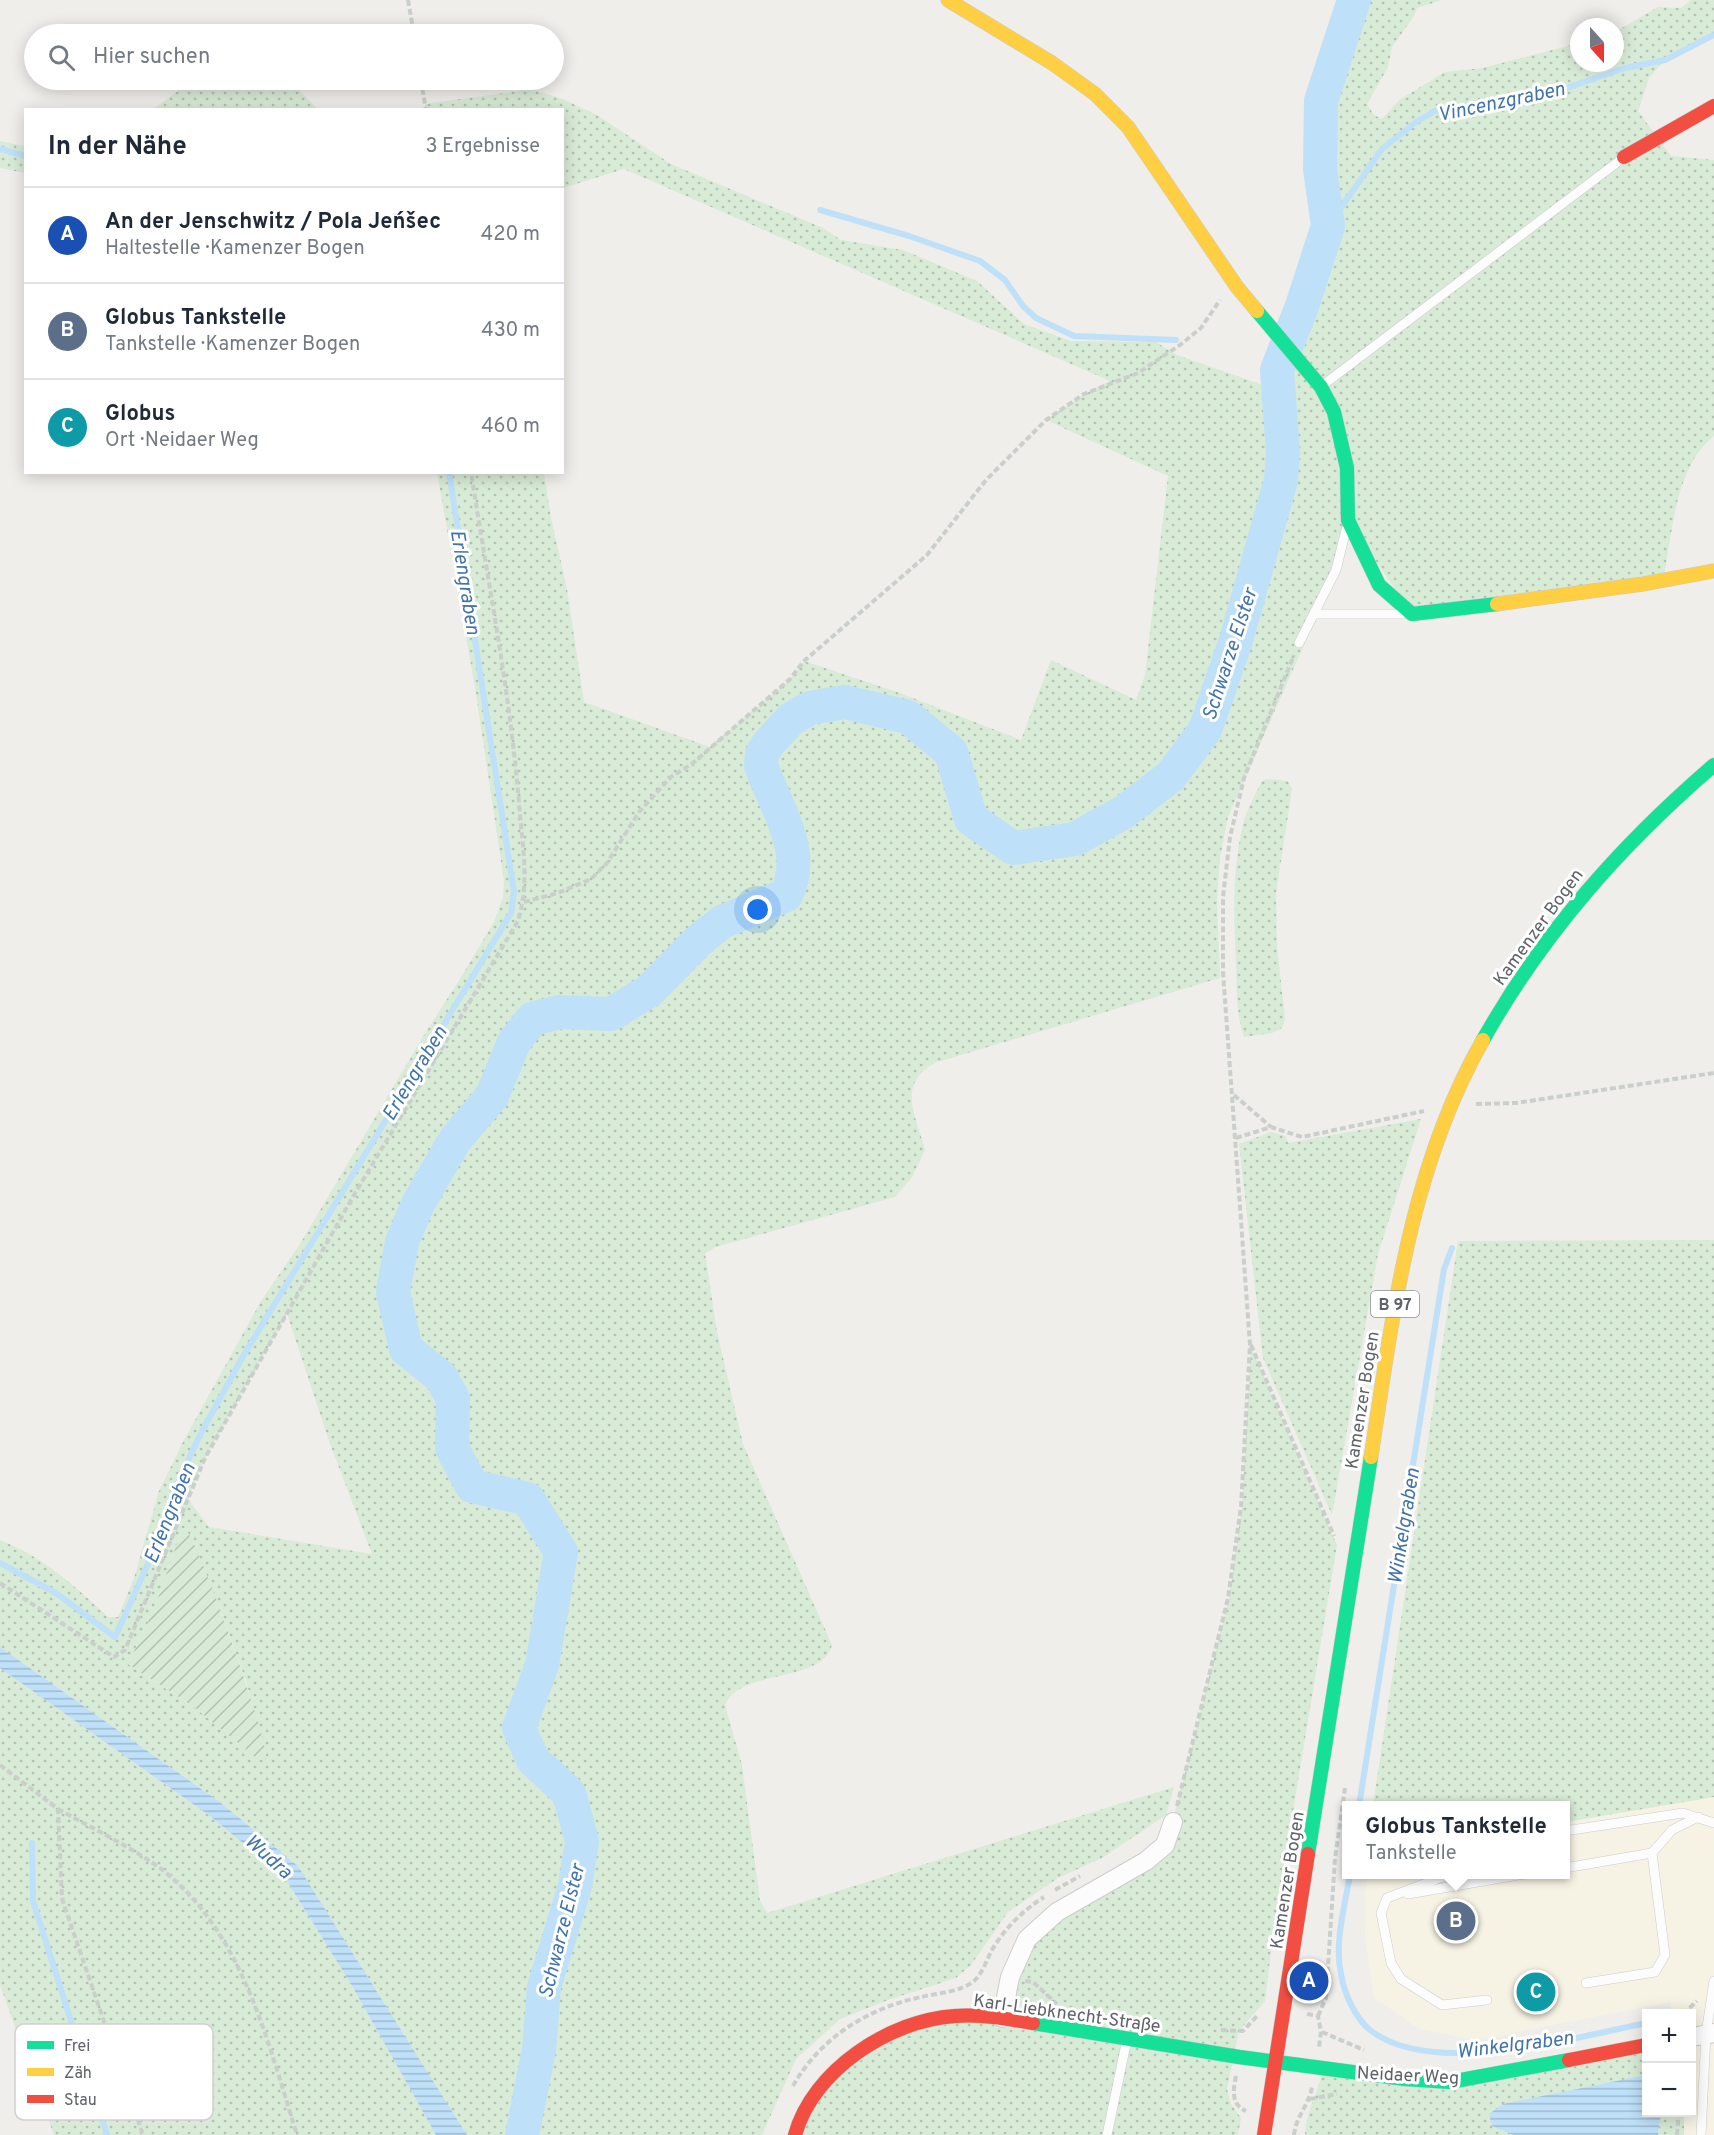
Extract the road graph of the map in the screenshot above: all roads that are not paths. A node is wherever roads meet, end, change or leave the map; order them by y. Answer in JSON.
{"nodes":[{"id":1,"x":948,"y":0,"type":"edge"},
{"id":2,"x":1714,"y":106,"type":"edge"},
{"id":3,"x":1624,"y":157,"type":"joint"},
{"id":4,"x":1321,"y":387,"type":"junction"},
{"id":5,"x":1348,"y":520,"type":"junction"},
{"id":6,"x":1714,"y":571,"type":"edge"},
{"id":7,"x":1314,"y":614,"type":"junction"},
{"id":8,"x":1412,"y":614,"type":"junction"},
{"id":9,"x":1299,"y":643,"type":"road end"},
{"id":10,"x":1714,"y":765,"type":"edge"},
{"id":11,"x":1698,"y":1817,"type":"junction"},
{"id":12,"x":1173,"y":1822,"type":"road end"},
{"id":13,"x":1714,"y":1823,"type":"edge"},
{"id":14,"x":1570,"y":1830,"type":"edge"},
{"id":15,"x":1652,"y":1853,"type":"junction"},
{"id":16,"x":1570,"y":1867,"type":"edge"},
{"id":17,"x":1439,"y":1879,"type":"edge"},
{"id":18,"x":1500,"y":1879,"type":"edge"},
{"id":19,"x":1387,"y":1898,"type":"junction"},
{"id":20,"x":1714,"y":1982,"type":"edge"},
{"id":21,"x":1586,"y":1983,"type":"dead end"},
{"id":22,"x":1487,"y":2000,"type":"dead end"},
{"id":23,"x":1002,"y":2018,"type":"junction"},
{"id":24,"x":1704,"y":2035,"type":"edge"},
{"id":25,"x":1127,"y":2039,"type":"junction"},
{"id":26,"x":1642,"y":2047,"type":"edge"},
{"id":27,"x":1275,"y":2061,"type":"junction"},
{"id":28,"x":795,"y":2135,"type":"edge"},
{"id":29,"x":1107,"y":2135,"type":"edge"},
{"id":30,"x":1264,"y":2135,"type":"edge"},
{"id":31,"x":1701,"y":2135,"type":"edge"}],
"edges":[{"from":1,"to":4,"type":"street"},
{"from":2,"to":3,"type":"street"},
{"from":3,"to":4,"type":"lane"},
{"from":4,"to":5,"type":"street"},
{"from":5,"to":7,"type":"lane"},
{"from":5,"to":8,"type":"street"},
{"from":6,"to":8,"type":"street"},
{"from":7,"to":8,"type":"lane"},
{"from":7,"to":9,"type":"lane"},
{"from":10,"to":27,"type":"street","name":"Kamenzer Bogen","number":"B 97"},
{"from":11,"to":13,"type":"lane"},
{"from":11,"to":14,"type":"lane"},
{"from":11,"to":15,"type":"lane"},
{"from":12,"to":23,"type":"street"},
{"from":15,"to":16,"type":"lane"},
{"from":15,"to":21,"type":"lane"},
{"from":17,"to":19,"type":"lane"},
{"from":18,"to":19,"type":"lane"},
{"from":19,"to":22,"type":"lane"},
{"from":20,"to":24,"type":"lane"},
{"from":23,"to":25,"type":"street","name":"Karl-Liebknecht-Straße"},
{"from":23,"to":28,"type":"street","name":"Karl-Liebknecht-Straße"},
{"from":24,"to":31,"type":"lane"},
{"from":25,"to":27,"type":"street","name":"Karl-Liebknecht-Straße"},
{"from":25,"to":29,"type":"lane"},
{"from":26,"to":27,"type":"street","name":"Neidaer Weg"},
{"from":27,"to":30,"type":"street","name":"Kamenzer Bogen","number":"B 97"}]}
